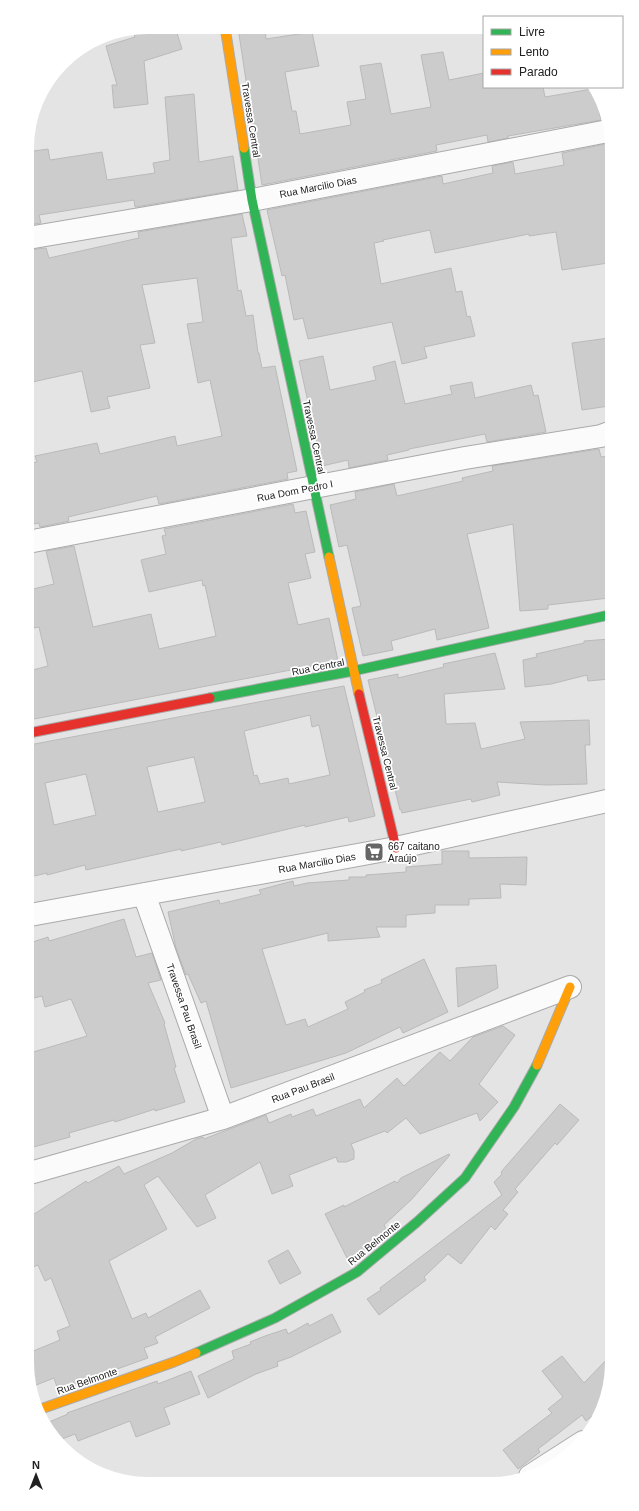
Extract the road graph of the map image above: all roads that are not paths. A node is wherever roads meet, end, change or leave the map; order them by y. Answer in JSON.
{"nodes":[{"id":1,"x":226,"y":34,"type":"edge"},
{"id":2,"x":604,"y":133,"type":"edge"},
{"id":3,"x":252,"y":200,"type":"junction"},
{"id":4,"x":34,"y":237,"type":"edge"},
{"id":5,"x":605,"y":434,"type":"edge"},
{"id":6,"x":313,"y":488,"type":"junction"},
{"id":7,"x":34,"y":541,"type":"edge"},
{"id":8,"x":605,"y":616,"type":"edge"},
{"id":9,"x":354,"y":671,"type":"junction"},
{"id":10,"x":34,"y":732,"type":"edge"},
{"id":11,"x":605,"y":801,"type":"edge"},
{"id":12,"x":396,"y":848,"type":"junction"},
{"id":13,"x":144,"y":894,"type":"junction"},
{"id":14,"x":34,"y":914,"type":"edge"},
{"id":15,"x":570,"y":987,"type":"joint"},
{"id":16,"x":223,"y":1118,"type":"junction"},
{"id":17,"x":34,"y":1172,"type":"edge"},
{"id":18,"x":43,"y":1408,"type":"edge"}],
"edges":[{"from":1,"to":3,"type":"street","name":"Travessa Central"},
{"from":2,"to":3,"type":"street","name":"Rua Marcilio Dias"},
{"from":3,"to":4,"type":"street","name":"Rua Marcilio Dias"},
{"from":3,"to":6,"type":"street","name":"Travessa Central"},
{"from":5,"to":6,"type":"street","name":"Rua Dom Pedro I"},
{"from":6,"to":7,"type":"street","name":"Rua Dom Pedro I"},
{"from":6,"to":9,"type":"street","name":"Travessa Central"},
{"from":8,"to":9,"type":"street","name":"Rua Central"},
{"from":9,"to":10,"type":"street","name":"Rua Central"},
{"from":9,"to":12,"type":"street","name":"Travessa Central"},
{"from":11,"to":12,"type":"street","name":"Rua Marcilio Dias"},
{"from":12,"to":13,"type":"street","name":"Rua Marcilio Dias"},
{"from":13,"to":14,"type":"street","name":"Rua Marcilio Dias"},
{"from":13,"to":16,"type":"street","name":"Travessa Pau Brasil"},
{"from":15,"to":16,"type":"street","name":"Rua Pau Brasil"},
{"from":15,"to":18,"type":"street","name":"Rua Belmonte"},
{"from":16,"to":17,"type":"street","name":"Rua Pau Brasil"}]}
